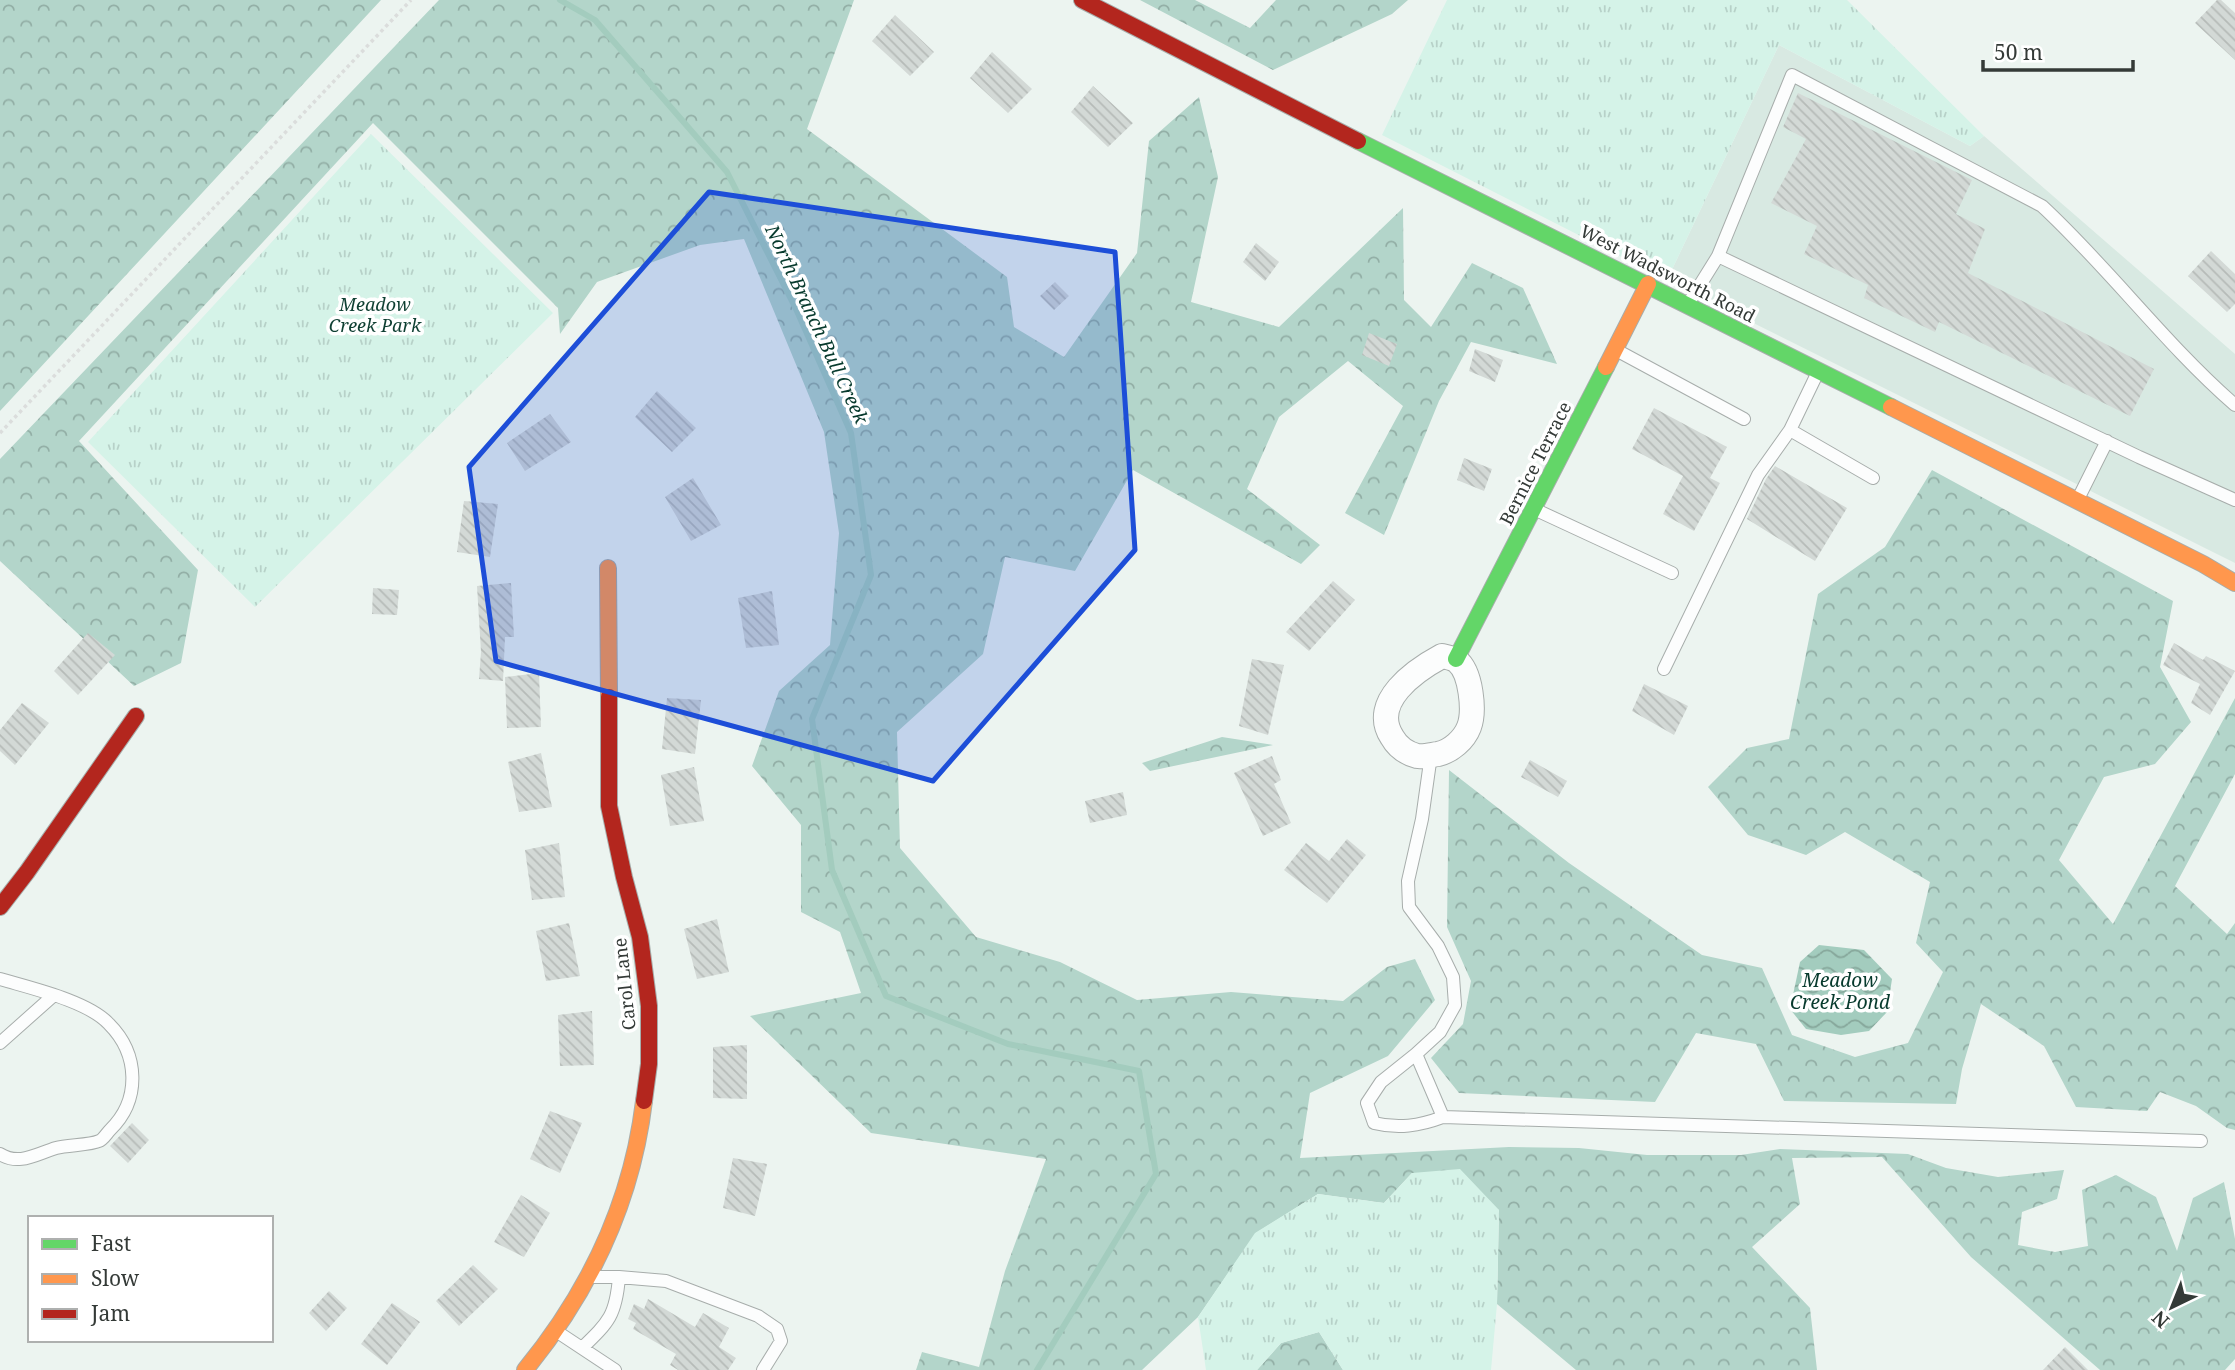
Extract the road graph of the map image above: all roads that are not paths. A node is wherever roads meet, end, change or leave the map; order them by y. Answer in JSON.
{"nodes":[{"id":1,"x":1082,"y":0,"type":"edge"},
{"id":2,"x":1718,"y":256,"type":"junction"},
{"id":3,"x":1648,"y":284,"type":"junction"},
{"id":4,"x":1688,"y":304,"type":"junction"},
{"id":5,"x":1615,"y":349,"type":"junction"},
{"id":6,"x":1819,"y":370,"type":"junction"},
{"id":7,"x":2235,"y":405,"type":"edge"},
{"id":8,"x":1744,"y":419,"type":"dead end"},
{"id":9,"x":1790,"y":430,"type":"junction"},
{"id":10,"x":2108,"y":441,"type":"junction"},
{"id":11,"x":1873,"y":478,"type":"dead end"},
{"id":12,"x":2235,"y":500,"type":"edge"},
{"id":13,"x":2078,"y":501,"type":"junction"},
{"id":14,"x":1533,"y":508,"type":"junction"},
{"id":15,"x":608,"y":568,"type":"dead end"},
{"id":16,"x":1672,"y":573,"type":"dead end"},
{"id":17,"x":2235,"y":583,"type":"edge"},
{"id":18,"x":1456,"y":659,"type":"junction"},
{"id":19,"x":1664,"y":669,"type":"dead end"},
{"id":20,"x":136,"y":716,"type":"dead end"},
{"id":21,"x":1432,"y":755,"type":"junction"},
{"id":22,"x":0,"y":907,"type":"edge"},
{"id":23,"x":0,"y":979,"type":"edge"},
{"id":24,"x":54,"y":995,"type":"junction"},
{"id":25,"x":0,"y":1043,"type":"edge"},
{"id":26,"x":1416,"y":1054,"type":"junction"},
{"id":27,"x":1443,"y":1117,"type":"junction"},
{"id":28,"x":2201,"y":1141,"type":"dead end"},
{"id":29,"x":0,"y":1154,"type":"edge"},
{"id":30,"x":619,"y":1277,"type":"junction"},
{"id":31,"x":588,"y":1278,"type":"junction"},
{"id":32,"x":555,"y":1331,"type":"junction"},
{"id":33,"x":582,"y":1348,"type":"junction"},
{"id":34,"x":525,"y":1370,"type":"edge"},
{"id":35,"x":615,"y":1370,"type":"edge"},
{"id":36,"x":763,"y":1370,"type":"edge"}],
"edges":[{"from":1,"to":3,"type":"street","name":"West Wadsworth Road"},
{"from":2,"to":4,"type":"lane"},
{"from":2,"to":7,"type":"lane"},
{"from":2,"to":10,"type":"lane"},
{"from":3,"to":4,"type":"street","name":"West Wadsworth Road"},
{"from":3,"to":5,"type":"street","name":"Bernice Terrace"},
{"from":4,"to":6,"type":"street","name":"West Wadsworth Road"},
{"from":5,"to":8,"type":"lane"},
{"from":5,"to":14,"type":"street","name":"Bernice Terrace"},
{"from":6,"to":9,"type":"lane"},
{"from":6,"to":13,"type":"street","name":"West Wadsworth Road"},
{"from":9,"to":11,"type":"lane"},
{"from":9,"to":19,"type":"lane"},
{"from":10,"to":12,"type":"lane"},
{"from":10,"to":13,"type":"lane"},
{"from":13,"to":17,"type":"street","name":"West Wadsworth Road"},
{"from":14,"to":16,"type":"lane"},
{"from":14,"to":18,"type":"street","name":"Bernice Terrace"},
{"from":15,"to":31,"type":"street","name":"Carol Lane"},
{"from":18,"to":21,"type":"street"},
{"from":18,"to":21,"type":"street"},
{"from":20,"to":22,"type":"street"},
{"from":21,"to":26,"type":"lane"},
{"from":23,"to":24,"type":"lane"},
{"from":24,"to":25,"type":"lane"},
{"from":24,"to":29,"type":"lane"},
{"from":26,"to":27,"type":"lane"},
{"from":26,"to":27,"type":"lane"},
{"from":27,"to":28,"type":"lane"},
{"from":30,"to":31,"type":"lane"},
{"from":30,"to":33,"type":"lane"},
{"from":30,"to":36,"type":"lane"},
{"from":31,"to":32,"type":"street","name":"Carol Lane"},
{"from":32,"to":33,"type":"lane"},
{"from":32,"to":34,"type":"street","name":"Carol Lane"},
{"from":33,"to":35,"type":"lane"}]}
